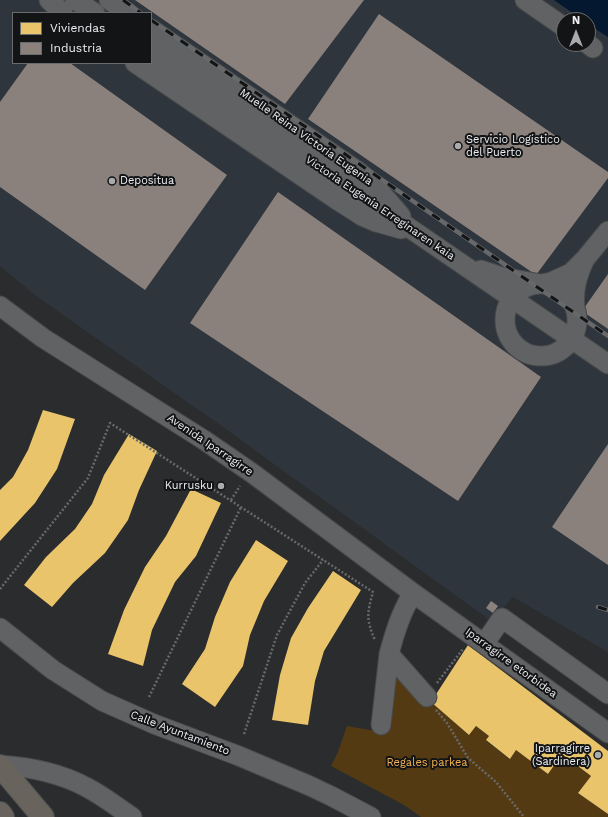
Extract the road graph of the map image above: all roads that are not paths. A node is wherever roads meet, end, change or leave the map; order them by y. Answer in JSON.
{"nodes":[{"id":1,"x":49,"y":0,"type":"edge"},
{"id":2,"x":75,"y":0,"type":"edge"},
{"id":3,"x":109,"y":0,"type":"edge"},
{"id":4,"x":525,"y":0,"type":"edge"},
{"id":5,"x":62,"y":12,"type":"edge"},
{"id":6,"x":93,"y":12,"type":"edge"},
{"id":7,"x":127,"y":12,"type":"edge"},
{"id":8,"x":556,"y":21,"type":"edge"},
{"id":9,"x":152,"y":30,"type":"edge"},
{"id":10,"x":152,"y":52,"type":"edge"},
{"id":11,"x":136,"y":64,"type":"edge"},
{"id":12,"x":608,"y":231,"type":"edge"},
{"id":13,"x":426,"y":240,"type":"junction"},
{"id":14,"x":454,"y":259,"type":"junction"},
{"id":15,"x":585,"y":259,"type":"junction"},
{"id":16,"x":480,"y":276,"type":"junction"},
{"id":17,"x":541,"y":284,"type":"junction"},
{"id":18,"x":512,"y":298,"type":"junction"},
{"id":19,"x":0,"y":306,"type":"edge"},
{"id":20,"x":576,"y":313,"type":"junction"},
{"id":21,"x":505,"y":320,"type":"junction"},
{"id":22,"x":565,"y":345,"type":"junction"},
{"id":23,"x":601,"y":360,"type":"edge"},
{"id":24,"x":413,"y":593,"type":"junction"},
{"id":25,"x":0,"y":628,"type":"edge"},
{"id":26,"x":484,"y":644,"type":"junction"},
{"id":27,"x":389,"y":654,"type":"junction"},
{"id":28,"x":608,"y":694,"type":"edge"},
{"id":29,"x":426,"y":697,"type":"road end"},
{"id":30,"x":381,"y":725,"type":"dead end"},
{"id":31,"x":608,"y":733,"type":"edge"},
{"id":32,"x":0,"y":765,"type":"edge"},
{"id":33,"x":0,"y":813,"type":"edge"},
{"id":34,"x":3,"y":817,"type":"edge"},
{"id":35,"x":43,"y":817,"type":"edge"},
{"id":36,"x":132,"y":817,"type":"edge"},
{"id":37,"x":371,"y":817,"type":"edge"}],
"edges":[{"from":1,"to":5,"type":"street"},
{"from":2,"to":6,"type":"street"},
{"from":3,"to":7,"type":"street"},
{"from":4,"to":8,"type":"street"},
{"from":9,"to":13,"type":"street","name":"Muelle Reina Victoria Eugenia"},
{"from":10,"to":13,"type":"street","name":"Victoria Eugenia Erreginaren kaia"},
{"from":11,"to":13,"type":"street"},
{"from":12,"to":15,"type":"street"},
{"from":13,"to":14,"type":"street","name":"Victoria Eugenia Erreginaren kaia"},
{"from":14,"to":16,"type":"street","name":"Victoria Eugenia Erreginaren kaia"},
{"from":14,"to":17,"type":"street"},
{"from":15,"to":17,"type":"street"},
{"from":15,"to":20,"type":"street"},
{"from":16,"to":18,"type":"street","name":"Victoria Eugenia Erreginaren kaia"},
{"from":16,"to":21,"type":"street"},
{"from":17,"to":18,"type":"street"},
{"from":17,"to":20,"type":"street"},
{"from":18,"to":21,"type":"street"},
{"from":18,"to":22,"type":"street","name":"Victoria Eugenia Erreginaren kaia"},
{"from":19,"to":24,"type":"street","name":"Avenida Iparragirre"},
{"from":20,"to":22,"type":"street"},
{"from":20,"to":23,"type":"street"},
{"from":21,"to":22,"type":"street"},
{"from":22,"to":23,"type":"street"},
{"from":24,"to":26,"type":"street","name":"Iparragirre etorbidea"},
{"from":24,"to":27,"type":"street"},
{"from":25,"to":37,"type":"street","name":"Calle Ayuntamiento"},
{"from":26,"to":28,"type":"street"},
{"from":26,"to":31,"type":"street","name":"Iparragirre etorbidea"},
{"from":27,"to":29,"type":"street"},
{"from":27,"to":30,"type":"street"},
{"from":32,"to":35,"type":"highway"},
{"from":32,"to":36,"type":"street"},
{"from":33,"to":34,"type":"highway"}]}
